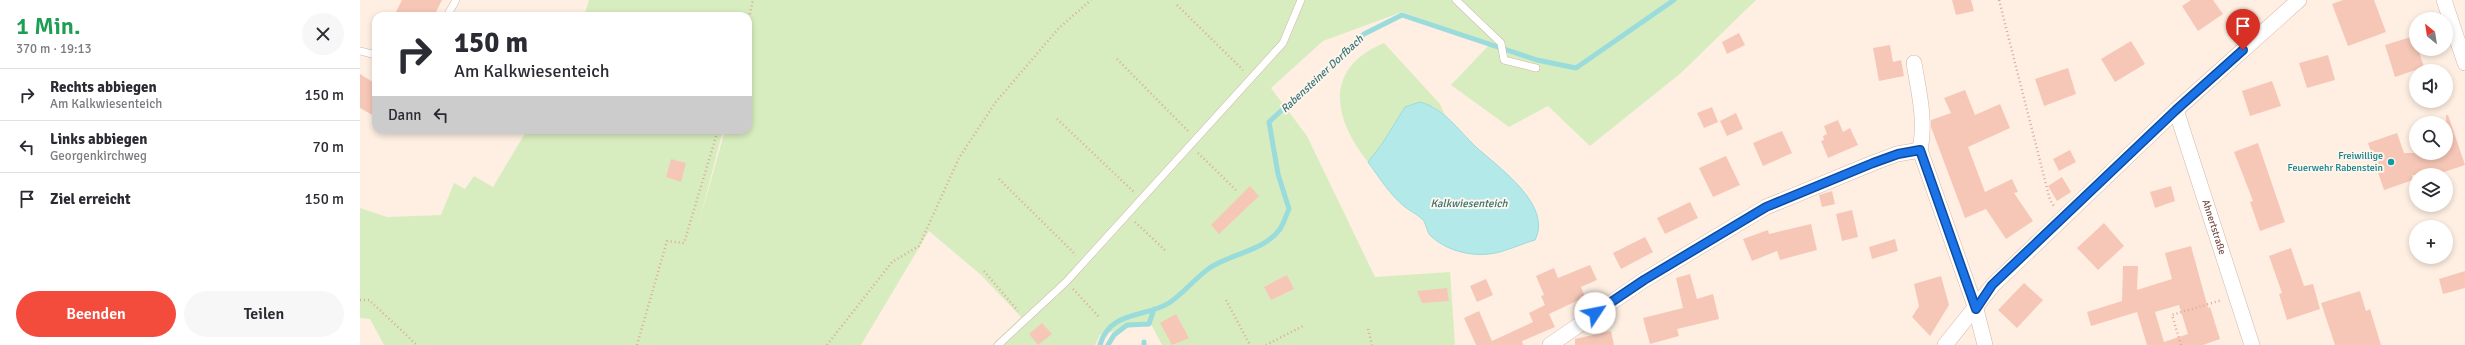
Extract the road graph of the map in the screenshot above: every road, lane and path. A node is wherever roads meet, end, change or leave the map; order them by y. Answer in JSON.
{"nodes":[{"id":1,"x":456,"y":0,"type":"edge"},
{"id":2,"x":753,"y":0,"type":"edge"},
{"id":3,"x":1091,"y":0,"type":"edge"},
{"id":4,"x":1301,"y":0,"type":"edge"},
{"id":5,"x":1456,"y":0,"type":"edge"},
{"id":6,"x":1999,"y":0,"type":"edge"},
{"id":7,"x":2299,"y":0,"type":"edge"},
{"id":8,"x":2444,"y":0,"type":"edge"},
{"id":9,"x":1177,"y":5,"type":"dead end"},
{"id":10,"x":449,"y":12,"type":"edge"},
{"id":11,"x":750,"y":12,"type":"edge"},
{"id":12,"x":360,"y":51,"type":"edge"},
{"id":13,"x":372,"y":54,"type":"edge"},
{"id":14,"x":1117,"y":59,"type":"dead end"},
{"id":15,"x":1914,"y":63,"type":"dead end"},
{"id":16,"x":2465,"y":63,"type":"edge"},
{"id":17,"x":1536,"y":68,"type":"dead end"},
{"id":18,"x":1251,"y":77,"type":"junction"},
{"id":19,"x":2176,"y":110,"type":"junction"},
{"id":20,"x":1057,"y":119,"type":"dead end"},
{"id":21,"x":717,"y":134,"type":"edge"},
{"id":22,"x":1195,"y":138,"type":"junction"},
{"id":23,"x":1189,"y":144,"type":"junction"},
{"id":24,"x":1920,"y":150,"type":"junction"},
{"id":25,"x":999,"y":179,"type":"dead end"},
{"id":26,"x":1236,"y":190,"type":"dead end"},
{"id":27,"x":1141,"y":200,"type":"junction"},
{"id":28,"x":1127,"y":215,"type":"junction"},
{"id":29,"x":2061,"y":220,"type":"junction"},
{"id":30,"x":1167,"y":252,"type":"dead end"},
{"id":31,"x":1084,"y":262,"type":"junction"},
{"id":32,"x":984,"y":271,"type":"dead end"},
{"id":33,"x":1066,"y":282,"type":"junction"},
{"id":34,"x":2236,"y":295,"type":"junction"},
{"id":35,"x":360,"y":300,"type":"edge"},
{"id":36,"x":1226,"y":300,"type":"dead end"},
{"id":37,"x":1976,"y":309,"type":"junction"},
{"id":38,"x":1100,"y":318,"type":"dead end"},
{"id":39,"x":1027,"y":320,"type":"junction"},
{"id":40,"x":1303,"y":326,"type":"dead end"},
{"id":41,"x":1368,"y":328,"type":"dead end"},
{"id":42,"x":417,"y":345,"type":"edge"},
{"id":43,"x":637,"y":345,"type":"edge"},
{"id":44,"x":827,"y":345,"type":"edge"},
{"id":45,"x":998,"y":345,"type":"edge"},
{"id":46,"x":1250,"y":345,"type":"edge"},
{"id":47,"x":1266,"y":345,"type":"edge"},
{"id":48,"x":1372,"y":345,"type":"edge"},
{"id":49,"x":1550,"y":345,"type":"edge"},
{"id":50,"x":1946,"y":345,"type":"edge"},
{"id":51,"x":1985,"y":345,"type":"edge"},
{"id":52,"x":2181,"y":345,"type":"edge"},
{"id":53,"x":2252,"y":345,"type":"edge"}],
"edges":[{"from":1,"to":10,"type":"lane"},
{"from":2,"to":11,"type":"path"},
{"from":3,"to":44,"type":"path"},
{"from":4,"to":18,"type":"lane"},
{"from":5,"to":17,"type":"lane"},
{"from":6,"to":29,"type":"path"},
{"from":7,"to":19,"type":"street"},
{"from":8,"to":16,"type":"street"},
{"from":9,"to":18,"type":"path"},
{"from":12,"to":13,"type":"lane"},
{"from":14,"to":22,"type":"path"},
{"from":15,"to":24,"type":"street"},
{"from":18,"to":22,"type":"lane"},
{"from":19,"to":29,"type":"street"},
{"from":19,"to":34,"type":"street","name":"Ahnertstraße"},
{"from":20,"to":27,"type":"path"},
{"from":21,"to":43,"type":"path"},
{"from":22,"to":23,"type":"lane"},
{"from":23,"to":26,"type":"path"},
{"from":23,"to":27,"type":"lane"},
{"from":24,"to":37,"type":"street"},
{"from":24,"to":49,"type":"street"},
{"from":25,"to":31,"type":"path"},
{"from":27,"to":28,"type":"lane"},
{"from":28,"to":30,"type":"path"},
{"from":28,"to":31,"type":"lane"},
{"from":29,"to":37,"type":"street"},
{"from":31,"to":33,"type":"lane"},
{"from":32,"to":39,"type":"path"},
{"from":33,"to":38,"type":"path"},
{"from":33,"to":39,"type":"lane"},
{"from":34,"to":52,"type":"path"},
{"from":34,"to":53,"type":"street","name":"Ahnertstraße"},
{"from":35,"to":42,"type":"path"},
{"from":36,"to":46,"type":"path"},
{"from":37,"to":50,"type":"street"},
{"from":37,"to":51,"type":"street"},
{"from":39,"to":45,"type":"lane"},
{"from":40,"to":47,"type":"path"},
{"from":41,"to":48,"type":"path"}]}
